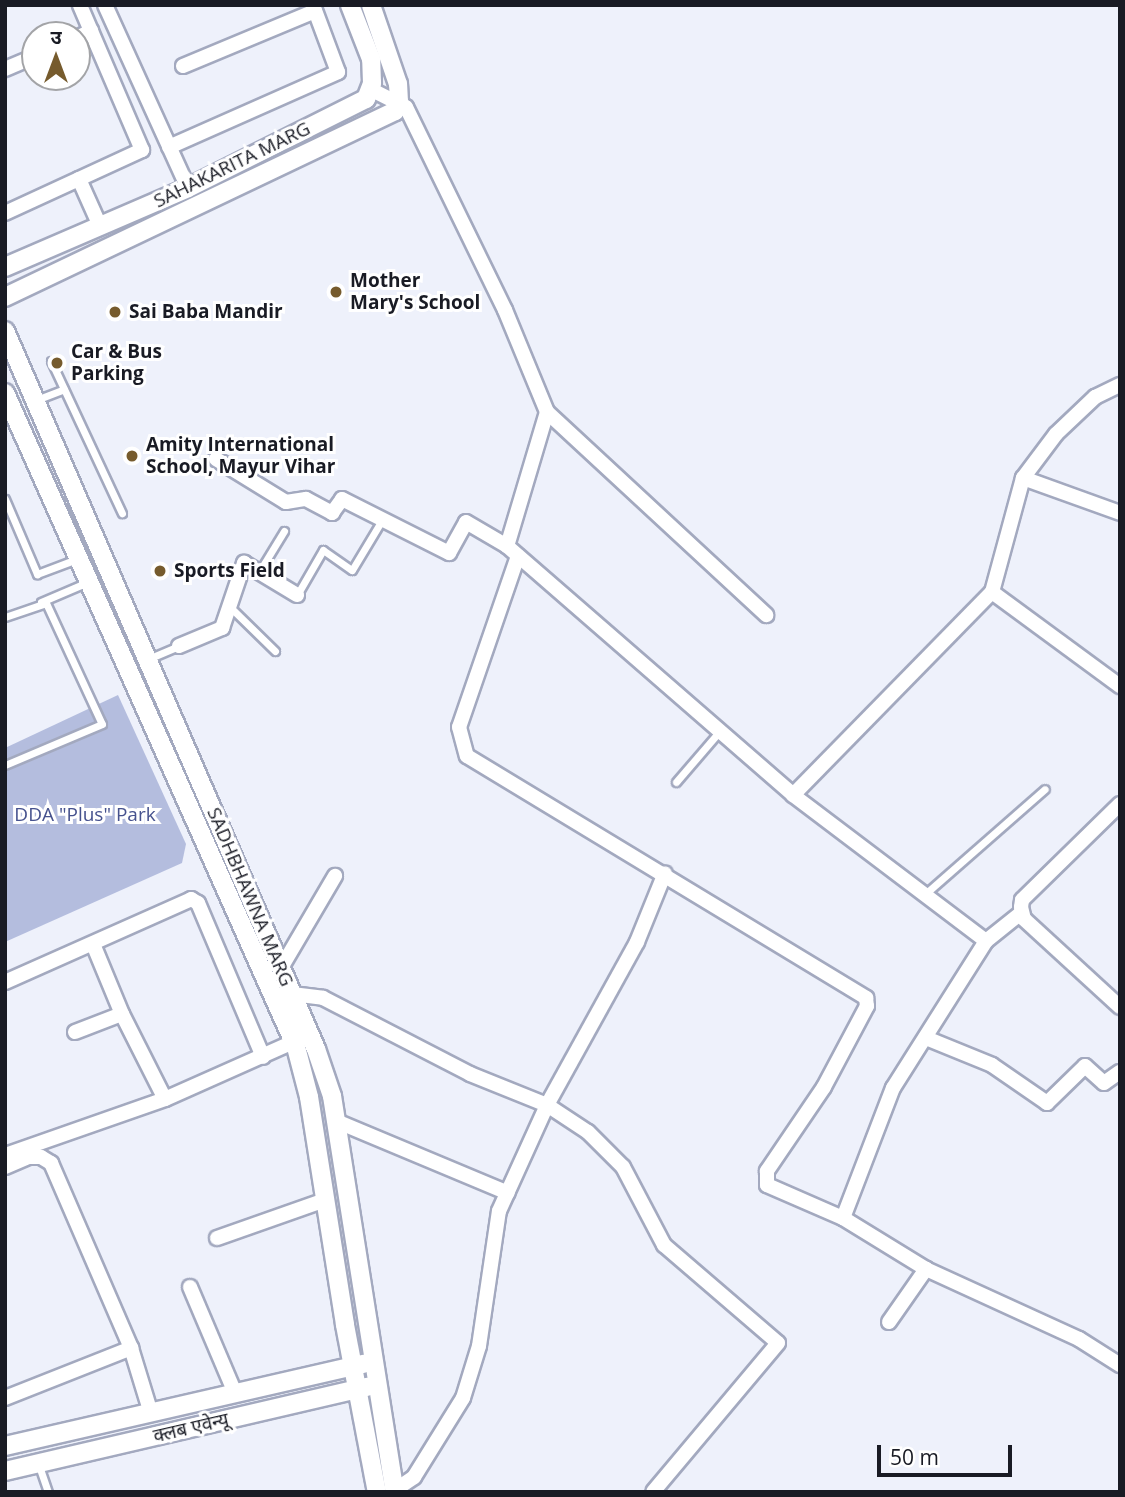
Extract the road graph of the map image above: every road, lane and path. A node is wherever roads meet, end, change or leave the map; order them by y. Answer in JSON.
{"nodes":[{"id":1,"x":105,"y":5,"type":"edge"},
{"id":2,"x":350,"y":5,"type":"edge"},
{"id":3,"x":371,"y":5,"type":"edge"},
{"id":4,"x":314,"y":8,"type":"edge"},
{"id":5,"x":91,"y":31,"type":"edge"},
{"id":6,"x":183,"y":66,"type":"dead end"},
{"id":7,"x":370,"y":89,"type":"junction"},
{"id":8,"x":399,"y":102,"type":"junction"},
{"id":9,"x":169,"y":147,"type":"junction"},
{"id":10,"x":79,"y":179,"type":"junction"},
{"id":11,"x":188,"y":188,"type":"junction"},
{"id":12,"x":5,"y":213,"type":"edge"},
{"id":13,"x":100,"y":226,"type":"junction"},
{"id":14,"x":5,"y":267,"type":"edge"},
{"id":15,"x":5,"y":298,"type":"edge"},
{"id":16,"x":5,"y":331,"type":"edge"},
{"id":17,"x":51,"y":361,"type":"dead end"},
{"id":18,"x":1120,"y":385,"type":"edge"},
{"id":19,"x":64,"y":388,"type":"junction"},
{"id":20,"x":5,"y":393,"type":"edge"},
{"id":21,"x":35,"y":400,"type":"junction"},
{"id":22,"x":547,"y":412,"type":"junction"},
{"id":23,"x":216,"y":459,"type":"dead end"},
{"id":24,"x":1023,"y":478,"type":"junction"},
{"id":25,"x":5,"y":499,"type":"edge"},
{"id":26,"x":122,"y":513,"type":"dead end"},
{"id":27,"x":1120,"y":513,"type":"edge"},
{"id":28,"x":383,"y":519,"type":"junction"},
{"id":29,"x":284,"y":531,"type":"dead end"},
{"id":30,"x":513,"y":551,"type":"junction"},
{"id":31,"x":78,"y":558,"type":"junction"},
{"id":32,"x":259,"y":572,"type":"junction"},
{"id":33,"x":89,"y":582,"type":"junction"},
{"id":34,"x":992,"y":592,"type":"junction"},
{"id":35,"x":297,"y":596,"type":"joint"},
{"id":36,"x":41,"y":602,"type":"junction"},
{"id":37,"x":230,"y":606,"type":"junction"},
{"id":38,"x":766,"y":615,"type":"dead end"},
{"id":39,"x":5,"y":617,"type":"edge"},
{"id":40,"x":179,"y":646,"type":"joint"},
{"id":41,"x":275,"y":651,"type":"dead end"},
{"id":42,"x":147,"y":659,"type":"junction"},
{"id":43,"x":1120,"y":686,"type":"edge"},
{"id":44,"x":719,"y":732,"type":"junction"},
{"id":45,"x":5,"y":765,"type":"edge"},
{"id":46,"x":676,"y":782,"type":"dead end"},
{"id":47,"x":1045,"y":789,"type":"dead end"},
{"id":48,"x":793,"y":795,"type":"junction"},
{"id":49,"x":1120,"y":804,"type":"edge"},
{"id":50,"x":665,"y":873,"type":"junction"},
{"id":51,"x":335,"y":876,"type":"dead end"},
{"id":52,"x":925,"y":894,"type":"junction"},
{"id":53,"x":1021,"y":913,"type":"junction"},
{"id":54,"x":986,"y":942,"type":"junction"},
{"id":55,"x":93,"y":943,"type":"junction"},
{"id":56,"x":281,"y":968,"type":"junction"},
{"id":57,"x":5,"y":982,"type":"edge"},
{"id":58,"x":292,"y":994,"type":"junction"},
{"id":59,"x":1120,"y":1007,"type":"edge"},
{"id":60,"x":122,"y":1014,"type":"junction"},
{"id":61,"x":75,"y":1032,"type":"dead end"},
{"id":62,"x":926,"y":1038,"type":"junction"},
{"id":63,"x":293,"y":1042,"type":"junction"},
{"id":64,"x":262,"y":1057,"type":"junction"},
{"id":65,"x":1120,"y":1072,"type":"edge"},
{"id":66,"x":165,"y":1098,"type":"junction"},
{"id":67,"x":547,"y":1105,"type":"junction"},
{"id":68,"x":336,"y":1121,"type":"junction"},
{"id":69,"x":5,"y":1155,"type":"edge"},
{"id":70,"x":5,"y":1167,"type":"edge"},
{"id":71,"x":508,"y":1193,"type":"junction"},
{"id":72,"x":326,"y":1200,"type":"junction"},
{"id":73,"x":843,"y":1219,"type":"junction"},
{"id":74,"x":217,"y":1238,"type":"dead end"},
{"id":75,"x":926,"y":1269,"type":"junction"},
{"id":76,"x":190,"y":1287,"type":"dead end"},
{"id":77,"x":889,"y":1322,"type":"dead end"},
{"id":78,"x":131,"y":1348,"type":"junction"},
{"id":79,"x":373,"y":1362,"type":"junction"},
{"id":80,"x":1120,"y":1365,"type":"edge"},
{"id":81,"x":353,"y":1367,"type":"junction"},
{"id":82,"x":377,"y":1385,"type":"junction"},
{"id":83,"x":357,"y":1390,"type":"junction"},
{"id":84,"x":235,"y":1393,"type":"junction"},
{"id":85,"x":5,"y":1398,"type":"edge"},
{"id":86,"x":150,"y":1410,"type":"junction"},
{"id":87,"x":5,"y":1446,"type":"edge"},
{"id":88,"x":38,"y":1463,"type":"junction"},
{"id":89,"x":5,"y":1471,"type":"edge"},
{"id":90,"x":389,"y":1491,"type":"edge"},
{"id":91,"x":48,"y":1492,"type":"edge"},
{"id":92,"x":653,"y":1492,"type":"edge"}],
"edges":[{"from":1,"to":9,"type":"street"},
{"from":2,"to":7,"type":"street"},
{"from":3,"to":8,"type":"street"},
{"from":4,"to":6,"type":"street"},
{"from":4,"to":9,"type":"street"},
{"from":5,"to":10,"type":"street"},
{"from":7,"to":8,"type":"street"},
{"from":7,"to":11,"type":"street","name":"SAHAKARITA MARG"},
{"from":8,"to":15,"type":"street","name":"SAHAKARITA MARG"},
{"from":8,"to":22,"type":"street"},
{"from":9,"to":11,"type":"street"},
{"from":10,"to":12,"type":"street"},
{"from":10,"to":13,"type":"street"},
{"from":11,"to":13,"type":"street","name":"SAHAKARITA MARG"},
{"from":13,"to":14,"type":"street","name":"SAHAKARITA MARG"},
{"from":16,"to":21,"type":"street","name":"SADHBHAWNA MARG"},
{"from":17,"to":19,"type":"lane"},
{"from":18,"to":24,"type":"street"},
{"from":19,"to":21,"type":"lane"},
{"from":19,"to":26,"type":"lane"},
{"from":20,"to":31,"type":"street","name":"SADHBHAWNA MARG"},
{"from":21,"to":42,"type":"street","name":"SADHBHAWNA MARG"},
{"from":22,"to":30,"type":"street"},
{"from":22,"to":38,"type":"street"},
{"from":23,"to":28,"type":"street"},
{"from":24,"to":27,"type":"street"},
{"from":24,"to":34,"type":"street"},
{"from":25,"to":31,"type":"lane"},
{"from":28,"to":30,"type":"street"},
{"from":28,"to":35,"type":"lane"},
{"from":29,"to":32,"type":"lane"},
{"from":30,"to":44,"type":"street"},
{"from":30,"to":50,"type":"street"},
{"from":31,"to":33,"type":"street","name":"SADHBHAWNA MARG"},
{"from":32,"to":35,"type":"street"},
{"from":32,"to":37,"type":"street"},
{"from":33,"to":36,"type":"lane"},
{"from":33,"to":63,"type":"street","name":"SADHBHAWNA MARG"},
{"from":34,"to":43,"type":"street"},
{"from":34,"to":48,"type":"street"},
{"from":36,"to":39,"type":"lane"},
{"from":36,"to":45,"type":"lane"},
{"from":37,"to":40,"type":"street"},
{"from":37,"to":41,"type":"lane"},
{"from":40,"to":42,"type":"lane"},
{"from":42,"to":56,"type":"street","name":"SADHBHAWNA MARG"},
{"from":44,"to":46,"type":"lane"},
{"from":44,"to":48,"type":"street"},
{"from":47,"to":52,"type":"lane"},
{"from":48,"to":52,"type":"street"},
{"from":49,"to":53,"type":"street"},
{"from":50,"to":67,"type":"street"},
{"from":50,"to":73,"type":"street"},
{"from":51,"to":56,"type":"street"},
{"from":52,"to":54,"type":"street"},
{"from":53,"to":54,"type":"street"},
{"from":53,"to":59,"type":"street"},
{"from":54,"to":62,"type":"street"},
{"from":55,"to":57,"type":"street"},
{"from":55,"to":60,"type":"street"},
{"from":55,"to":64,"type":"street"},
{"from":56,"to":58,"type":"street","name":"SADHBHAWNA MARG"},
{"from":58,"to":67,"type":"street"},
{"from":58,"to":68,"type":"street","name":"SADHBHAWNA MARG"},
{"from":60,"to":61,"type":"street"},
{"from":60,"to":66,"type":"street"},
{"from":62,"to":65,"type":"street"},
{"from":62,"to":73,"type":"street"},
{"from":63,"to":64,"type":"street"},
{"from":63,"to":72,"type":"street","name":"SADHBHAWNA MARG"},
{"from":64,"to":66,"type":"street"},
{"from":66,"to":69,"type":"street"},
{"from":67,"to":71,"type":"street"},
{"from":67,"to":92,"type":"street"},
{"from":68,"to":71,"type":"street"},
{"from":68,"to":79,"type":"street","name":"SADHBHAWNA MARG"},
{"from":70,"to":78,"type":"street"},
{"from":71,"to":90,"type":"street"},
{"from":72,"to":74,"type":"street"},
{"from":72,"to":81,"type":"street","name":"SADHBHAWNA MARG"},
{"from":73,"to":75,"type":"street"},
{"from":75,"to":77,"type":"street"},
{"from":75,"to":80,"type":"street"},
{"from":76,"to":84,"type":"street"},
{"from":78,"to":85,"type":"street"},
{"from":78,"to":86,"type":"street"},
{"from":79,"to":81,"type":"street","name":"क्लब एवेन्यू"},
{"from":79,"to":82,"type":"street","name":"SADHBHAWNA MARG"},
{"from":81,"to":83,"type":"street","name":"SADHBHAWNA MARG"},
{"from":81,"to":84,"type":"street","name":"क्लब एवेन्यू"},
{"from":82,"to":83,"type":"street","name":"क्लब एवेन्यू"},
{"from":82,"to":90,"type":"street","name":"SADHBHAWNA MARG"},
{"from":83,"to":88,"type":"street","name":"क्लब एवेन्यू"},
{"from":83,"to":90,"type":"street","name":"SADHBHAWNA MARG"},
{"from":84,"to":86,"type":"street","name":"क्लब एवेन्यू"},
{"from":86,"to":87,"type":"street","name":"क्लब एवेन्यू"},
{"from":88,"to":89,"type":"street","name":"क्लब एवेन्यू"},
{"from":88,"to":91,"type":"lane"}]}
